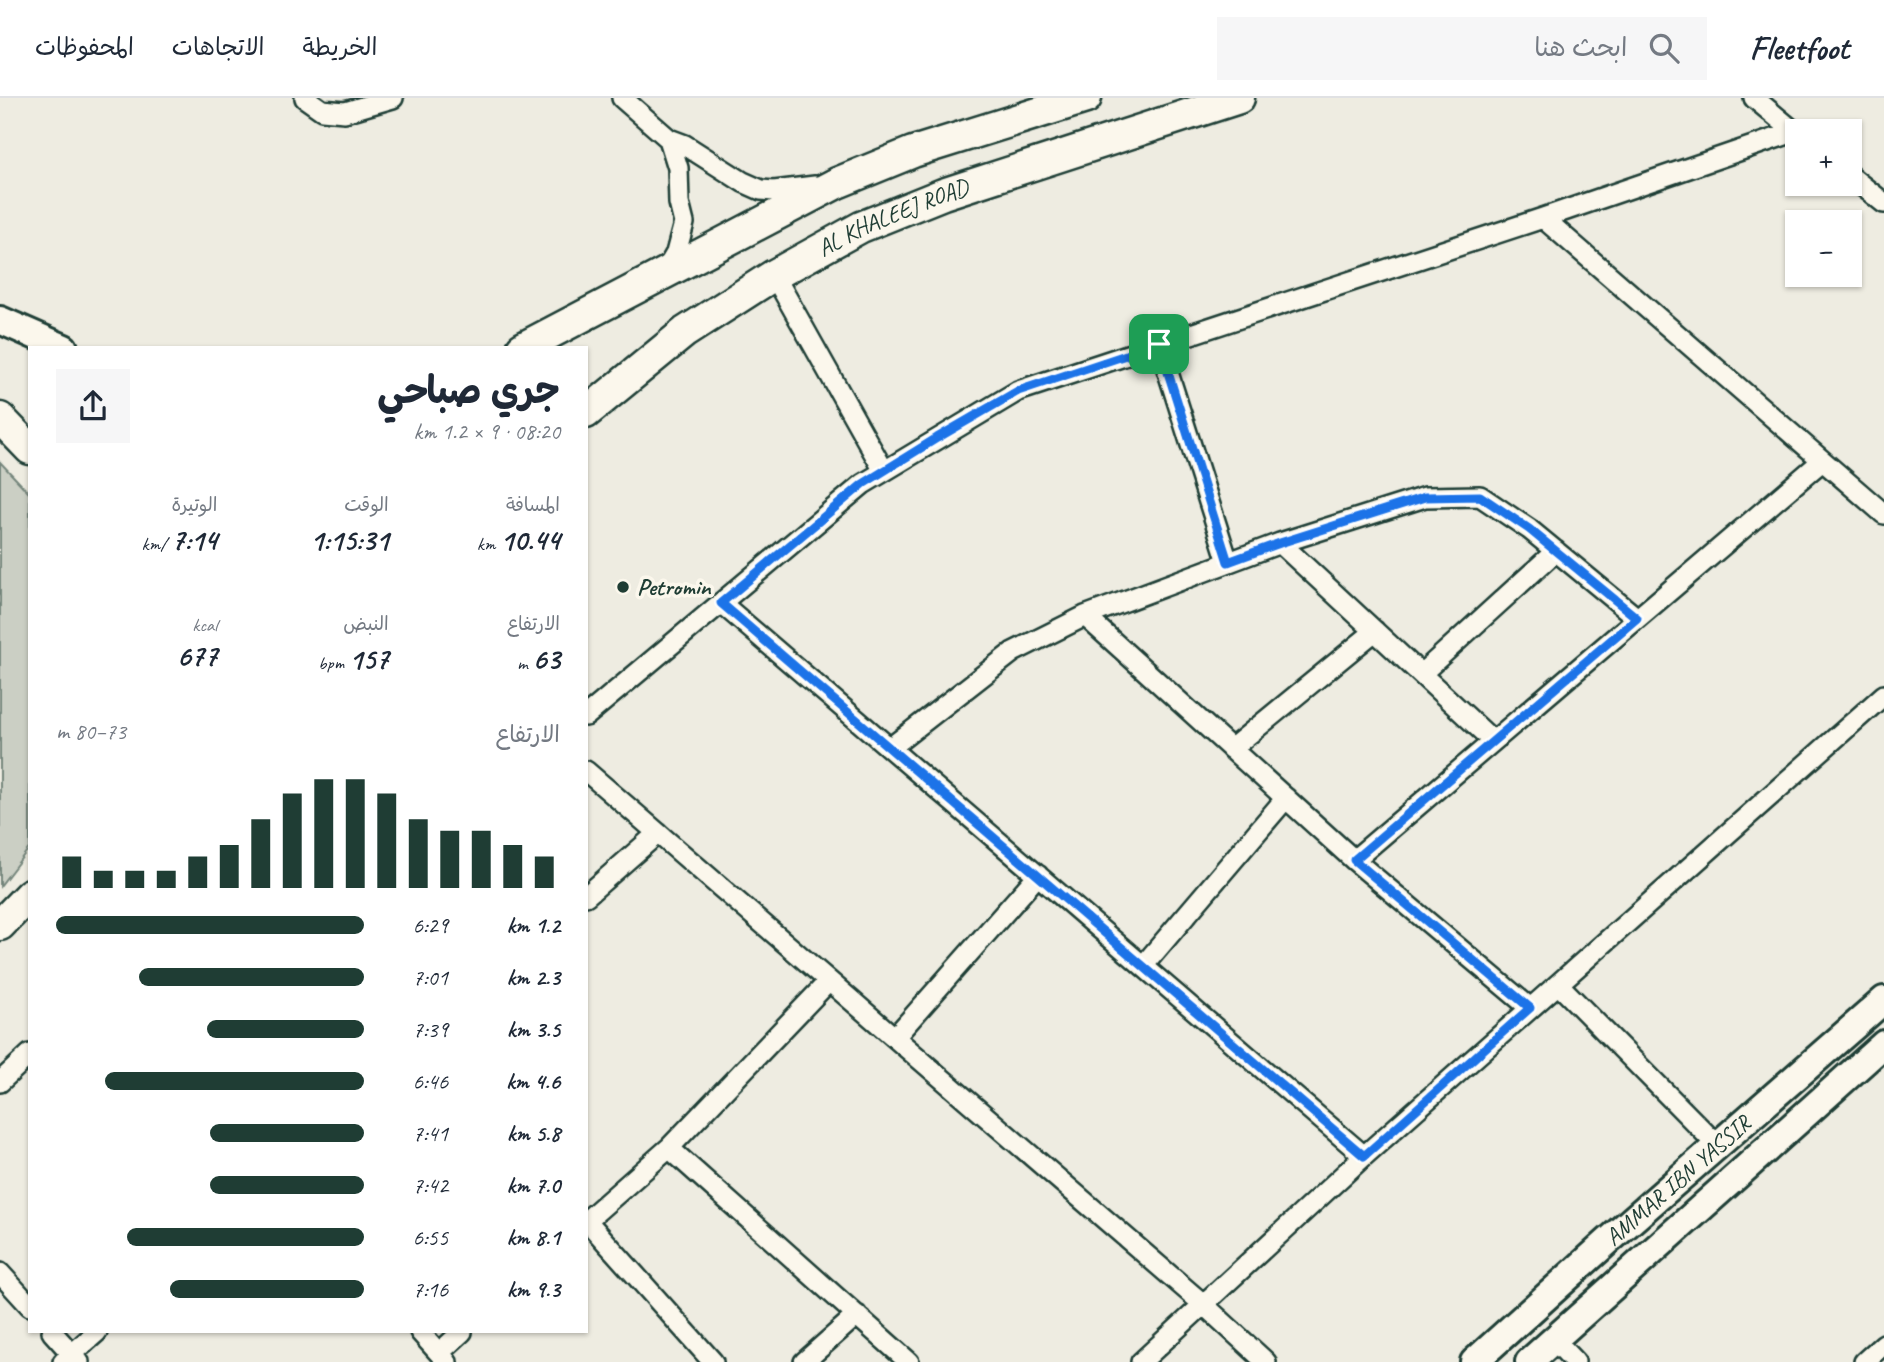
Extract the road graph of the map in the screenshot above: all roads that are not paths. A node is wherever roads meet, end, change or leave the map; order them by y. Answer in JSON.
{"nodes":[{"id":1,"x":305,"y":98,"type":"edge"},
{"id":2,"x":393,"y":98,"type":"edge"},
{"id":3,"x":622,"y":98,"type":"edge"},
{"id":4,"x":1086,"y":98,"type":"edge"},
{"id":5,"x":1239,"y":98,"type":"edge"},
{"id":6,"x":1754,"y":98,"type":"edge"},
{"id":7,"x":1785,"y":124,"type":"edge"},
{"id":8,"x":1785,"y":137,"type":"edge"},
{"id":9,"x":669,"y":139,"type":"junction"},
{"id":10,"x":722,"y":168,"type":"junction"},
{"id":11,"x":837,"y":183,"type":"junction"},
{"id":12,"x":1862,"y":186,"type":"edge"},
{"id":13,"x":680,"y":187,"type":"junction"},
{"id":14,"x":1884,"y":203,"type":"edge"},
{"id":15,"x":1543,"y":218,"type":"junction"},
{"id":16,"x":663,"y":274,"type":"junction"},
{"id":17,"x":774,"y":275,"type":"junction"},
{"id":18,"x":0,"y":320,"type":"edge"},
{"id":19,"x":533,"y":343,"type":"edge"},
{"id":20,"x":1159,"y":344,"type":"junction"},
{"id":21,"x":59,"y":346,"type":"edge"},
{"id":22,"x":615,"y":387,"type":"junction"},
{"id":23,"x":588,"y":406,"type":"edge"},
{"id":24,"x":588,"y":411,"type":"edge"},
{"id":25,"x":1822,"y":461,"type":"junction"},
{"id":26,"x":884,"y":471,"type":"junction"},
{"id":27,"x":1884,"y":514,"type":"edge"},
{"id":28,"x":1280,"y":543,"type":"junction"},
{"id":29,"x":1556,"y":551,"type":"junction"},
{"id":30,"x":1228,"y":562,"type":"junction"},
{"id":31,"x":721,"y":603,"type":"junction"},
{"id":32,"x":1085,"y":616,"type":"junction"},
{"id":33,"x":1637,"y":618,"type":"junction"},
{"id":34,"x":1375,"y":631,"type":"junction"},
{"id":35,"x":1421,"y":674,"type":"junction"},
{"id":36,"x":1884,"y":695,"type":"edge"},
{"id":37,"x":588,"y":714,"type":"edge"},
{"id":38,"x":1493,"y":741,"type":"junction"},
{"id":39,"x":890,"y":748,"type":"junction"},
{"id":40,"x":1231,"y":749,"type":"junction"},
{"id":41,"x":588,"y":773,"type":"edge"},
{"id":42,"x":1286,"y":798,"type":"junction"},
{"id":43,"x":658,"y":833,"type":"junction"},
{"id":44,"x":1354,"y":860,"type":"junction"},
{"id":45,"x":1038,"y":875,"type":"junction"},
{"id":46,"x":588,"y":894,"type":"edge"},
{"id":47,"x":28,"y":896,"type":"edge"},
{"id":48,"x":28,"y":903,"type":"edge"},
{"id":49,"x":0,"y":926,"type":"edge"},
{"id":50,"x":1143,"y":966,"type":"junction"},
{"id":51,"x":829,"y":981,"type":"junction"},
{"id":52,"x":1558,"y":984,"type":"junction"},
{"id":53,"x":1884,"y":1000,"type":"edge"},
{"id":54,"x":1530,"y":1008,"type":"junction"},
{"id":55,"x":895,"y":1037,"type":"junction"},
{"id":56,"x":1884,"y":1044,"type":"edge"},
{"id":57,"x":28,"y":1056,"type":"edge"},
{"id":58,"x":0,"y":1082,"type":"edge"},
{"id":59,"x":669,"y":1147,"type":"junction"},
{"id":60,"x":1718,"y":1147,"type":"junction"},
{"id":61,"x":1364,"y":1156,"type":"junction"},
{"id":62,"x":588,"y":1220,"type":"edge"},
{"id":63,"x":588,"y":1222,"type":"edge"},
{"id":64,"x":0,"y":1273,"type":"edge"},
{"id":65,"x":28,"y":1304,"type":"edge"},
{"id":66,"x":1203,"y":1304,"type":"junction"},
{"id":67,"x":857,"y":1315,"type":"junction"},
{"id":68,"x":53,"y":1333,"type":"edge"},
{"id":69,"x":96,"y":1333,"type":"edge"},
{"id":70,"x":421,"y":1333,"type":"edge"},
{"id":71,"x":461,"y":1333,"type":"edge"},
{"id":72,"x":1554,"y":1340,"type":"junction"},
{"id":73,"x":1884,"y":1344,"type":"edge"},
{"id":74,"x":443,"y":1357,"type":"edge"},
{"id":75,"x":71,"y":1359,"type":"edge"},
{"id":76,"x":713,"y":1362,"type":"edge"},
{"id":77,"x":804,"y":1362,"type":"edge"},
{"id":78,"x":909,"y":1362,"type":"edge"},
{"id":79,"x":1141,"y":1362,"type":"edge"},
{"id":80,"x":1265,"y":1362,"type":"edge"},
{"id":81,"x":1474,"y":1362,"type":"edge"},
{"id":82,"x":1530,"y":1362,"type":"edge"},
{"id":83,"x":1575,"y":1362,"type":"edge"},
{"id":84,"x":1864,"y":1362,"type":"edge"}],
"edges":[{"from":1,"to":2,"type":"street"},
{"from":3,"to":9,"type":"street"},
{"from":4,"to":11,"type":"main road","name":"AL KHALEEJ ROAD"},
{"from":5,"to":17,"type":"main road","name":"AL KHALEEJ ROAD"},
{"from":6,"to":7,"type":"street"},
{"from":8,"to":15,"type":"street"},
{"from":9,"to":10,"type":"street"},
{"from":9,"to":13,"type":"street"},
{"from":10,"to":11,"type":"street"},
{"from":10,"to":13,"type":"street"},
{"from":11,"to":16,"type":"main road","name":"AL KHALEEJ ROAD"},
{"from":12,"to":14,"type":"street"},
{"from":13,"to":16,"type":"street"},
{"from":15,"to":20,"type":"street"},
{"from":15,"to":25,"type":"street"},
{"from":16,"to":19,"type":"main road","name":"AL KHALEEJ ROAD"},
{"from":17,"to":22,"type":"main road","name":"AL KHALEEJ ROAD"},
{"from":17,"to":26,"type":"street"},
{"from":18,"to":21,"type":"street"},
{"from":20,"to":26,"type":"street"},
{"from":20,"to":30,"type":"street"},
{"from":22,"to":23,"type":"main road"},
{"from":22,"to":24,"type":"main road","name":"AL KHALEEJ ROAD"},
{"from":25,"to":27,"type":"street"},
{"from":25,"to":33,"type":"street"},
{"from":26,"to":31,"type":"street"},
{"from":28,"to":29,"type":"street"},
{"from":28,"to":30,"type":"street"},
{"from":28,"to":34,"type":"street"},
{"from":29,"to":33,"type":"street"},
{"from":29,"to":35,"type":"street"},
{"from":30,"to":32,"type":"street"},
{"from":31,"to":37,"type":"street"},
{"from":31,"to":39,"type":"street"},
{"from":32,"to":39,"type":"street"},
{"from":32,"to":40,"type":"street"},
{"from":33,"to":38,"type":"street"},
{"from":34,"to":35,"type":"street"},
{"from":34,"to":40,"type":"street"},
{"from":35,"to":38,"type":"street"},
{"from":36,"to":52,"type":"street"},
{"from":38,"to":44,"type":"street"},
{"from":39,"to":45,"type":"street"},
{"from":40,"to":42,"type":"street"},
{"from":41,"to":43,"type":"street"},
{"from":42,"to":44,"type":"street"},
{"from":42,"to":50,"type":"street"},
{"from":43,"to":46,"type":"street"},
{"from":43,"to":51,"type":"street"},
{"from":44,"to":54,"type":"street"},
{"from":45,"to":50,"type":"street"},
{"from":45,"to":55,"type":"street"},
{"from":47,"to":49,"type":"main road"},
{"from":48,"to":49,"type":"main road"},
{"from":50,"to":61,"type":"street"},
{"from":51,"to":55,"type":"street"},
{"from":51,"to":59,"type":"street"},
{"from":52,"to":54,"type":"street"},
{"from":52,"to":60,"type":"street"},
{"from":53,"to":60,"type":"street","name":"AMMAR IBN YASSIR"},
{"from":54,"to":61,"type":"street"},
{"from":55,"to":66,"type":"street"},
{"from":56,"to":72,"type":"street","name":"AMMAR IBN YASSIR"},
{"from":57,"to":58,"type":"street"},
{"from":59,"to":62,"type":"street"},
{"from":59,"to":67,"type":"street"},
{"from":60,"to":81,"type":"street","name":"AMMAR IBN YASSIR"},
{"from":61,"to":66,"type":"street"},
{"from":63,"to":76,"type":"street"},
{"from":64,"to":65,"type":"street"},
{"from":66,"to":79,"type":"street"},
{"from":66,"to":80,"type":"street"},
{"from":67,"to":77,"type":"street"},
{"from":67,"to":78,"type":"street"},
{"from":68,"to":75,"type":"street"},
{"from":69,"to":75,"type":"street"},
{"from":70,"to":74,"type":"street"},
{"from":71,"to":74,"type":"street"},
{"from":72,"to":82,"type":"street","name":"AMMAR IBN YASSIR"},
{"from":72,"to":83,"type":"street"},
{"from":73,"to":84,"type":"street"}]}
